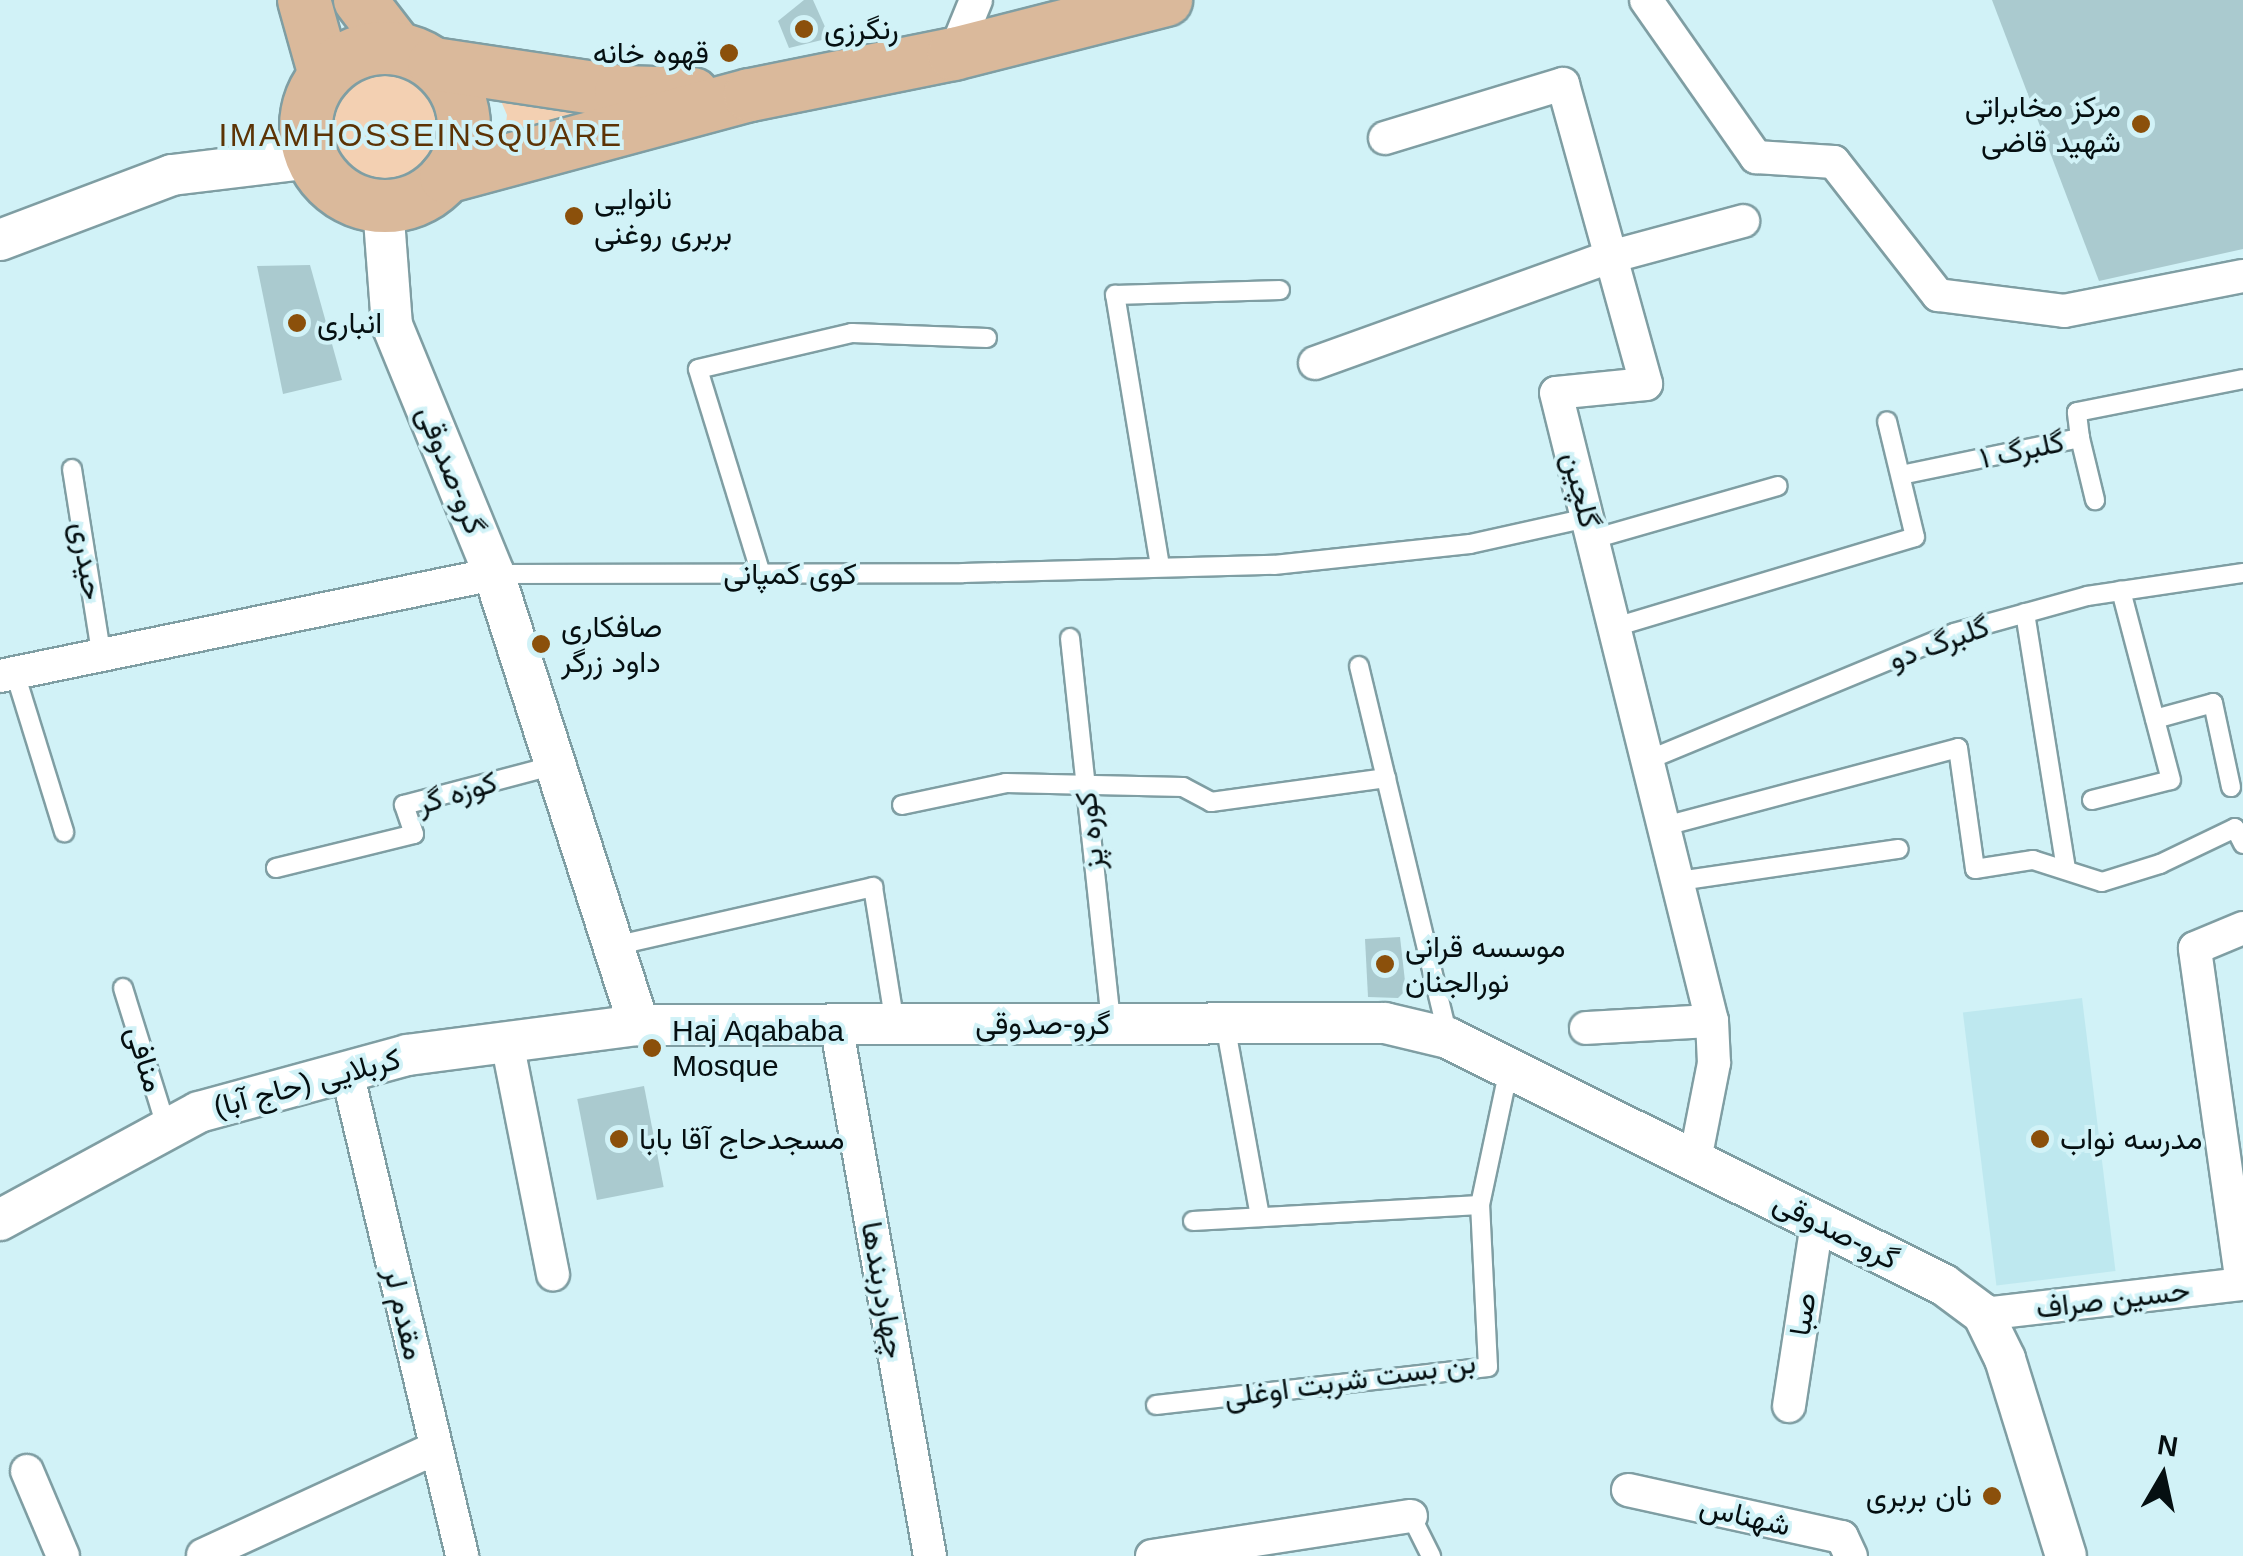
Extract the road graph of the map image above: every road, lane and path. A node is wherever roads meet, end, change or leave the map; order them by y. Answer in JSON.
{"nodes":[{"id":1,"x":304,"y":0,"type":"edge"},
{"id":2,"x":360,"y":0,"type":"edge"},
{"id":3,"x":976,"y":0,"type":"edge"},
{"id":4,"x":1166,"y":0,"type":"edge"},
{"id":5,"x":1646,"y":0,"type":"edge"},
{"id":6,"x":954,"y":54,"type":"junction"},
{"id":7,"x":415,"y":56,"type":"junction"},
{"id":8,"x":325,"y":75,"type":"junction"},
{"id":9,"x":750,"y":95,"type":"junction"},
{"id":10,"x":1386,"y":138,"type":"dead end"},
{"id":11,"x":312,"y":158,"type":"junction"},
{"id":12,"x":446,"y":177,"type":"junction"},
{"id":13,"x":383,"y":206,"type":"junction"},
{"id":14,"x":1743,"y":221,"type":"dead end"},
{"id":15,"x":0,"y":240,"type":"edge"},
{"id":16,"x":1610,"y":257,"type":"junction"},
{"id":17,"x":2243,"y":276,"type":"edge"},
{"id":18,"x":1280,"y":290,"type":"dead end"},
{"id":19,"x":987,"y":338,"type":"dead end"},
{"id":20,"x":1315,"y":362,"type":"dead end"},
{"id":21,"x":2243,"y":379,"type":"edge"},
{"id":22,"x":1888,"y":421,"type":"dead end"},
{"id":23,"x":2080,"y":438,"type":"junction"},
{"id":24,"x":72,"y":469,"type":"dead end"},
{"id":25,"x":1900,"y":476,"type":"junction"},
{"id":26,"x":1778,"y":486,"type":"dead end"},
{"id":27,"x":2095,"y":500,"type":"dead end"},
{"id":28,"x":1590,"y":529,"type":"junction"},
{"id":29,"x":1160,"y":566,"type":"junction"},
{"id":30,"x":2243,"y":573,"type":"edge"},
{"id":31,"x":494,"y":574,"type":"junction"},
{"id":32,"x":760,"y":574,"type":"junction"},
{"id":33,"x":2122,"y":591,"type":"junction"},
{"id":34,"x":2025,"y":613,"type":"junction"},
{"id":35,"x":1615,"y":627,"type":"junction"},
{"id":36,"x":1070,"y":638,"type":"dead end"},
{"id":37,"x":101,"y":652,"type":"junction"},
{"id":38,"x":1359,"y":666,"type":"dead end"},
{"id":39,"x":7,"y":673,"type":"edge"},
{"id":40,"x":2155,"y":719,"type":"junction"},
{"id":41,"x":1648,"y":760,"type":"junction"},
{"id":42,"x":556,"y":765,"type":"junction"},
{"id":43,"x":1386,"y":778,"type":"junction"},
{"id":44,"x":1085,"y":785,"type":"junction"},
{"id":45,"x":2231,"y":787,"type":"dead end"},
{"id":46,"x":2092,"y":800,"type":"dead end"},
{"id":47,"x":902,"y":805,"type":"dead end"},
{"id":48,"x":1666,"y":826,"type":"junction"},
{"id":49,"x":64,"y":832,"type":"dead end"},
{"id":50,"x":2243,"y":844,"type":"edge"},
{"id":51,"x":1899,"y":849,"type":"dead end"},
{"id":52,"x":276,"y":868,"type":"dead end"},
{"id":53,"x":2066,"y":868,"type":"junction"},
{"id":54,"x":1679,"y":881,"type":"junction"},
{"id":55,"x":2243,"y":928,"type":"edge"},
{"id":56,"x":614,"y":946,"type":"junction"},
{"id":57,"x":123,"y":988,"type":"dead end"},
{"id":58,"x":1712,"y":1020,"type":"junction"},
{"id":59,"x":836,"y":1024,"type":"junction"},
{"id":60,"x":895,"y":1024,"type":"junction"},
{"id":61,"x":1111,"y":1024,"type":"junction"},
{"id":62,"x":1225,"y":1024,"type":"junction"},
{"id":63,"x":639,"y":1025,"type":"junction"},
{"id":64,"x":1586,"y":1028,"type":"dead end"},
{"id":65,"x":1448,"y":1038,"type":"junction"},
{"id":66,"x":507,"y":1042,"type":"junction"},
{"id":67,"x":1508,"y":1068,"type":"junction"},
{"id":68,"x":347,"y":1072,"type":"junction"},
{"id":69,"x":2233,"y":1116,"type":"edge"},
{"id":70,"x":167,"y":1129,"type":"junction"},
{"id":71,"x":1695,"y":1160,"type":"junction"},
{"id":72,"x":1480,"y":1205,"type":"junction"},
{"id":73,"x":2238,"y":1206,"type":"edge"},
{"id":74,"x":1260,"y":1218,"type":"junction"},
{"id":75,"x":0,"y":1220,"type":"edge"},
{"id":76,"x":1193,"y":1222,"type":"dead end"},
{"id":77,"x":1818,"y":1222,"type":"junction"},
{"id":78,"x":553,"y":1275,"type":"dead end"},
{"id":79,"x":2243,"y":1284,"type":"edge"},
{"id":80,"x":1984,"y":1314,"type":"junction"},
{"id":81,"x":1156,"y":1404,"type":"dead end"},
{"id":82,"x":1789,"y":1406,"type":"dead end"},
{"id":83,"x":436,"y":1448,"type":"junction"},
{"id":84,"x":27,"y":1471,"type":"dead end"},
{"id":85,"x":1628,"y":1490,"type":"dead end"},
{"id":86,"x":1412,"y":1516,"type":"joint"},
{"id":87,"x":204,"y":1555,"type":"edge"},
{"id":88,"x":62,"y":1556,"type":"edge"},
{"id":89,"x":462,"y":1556,"type":"edge"},
{"id":90,"x":930,"y":1556,"type":"edge"},
{"id":91,"x":1152,"y":1556,"type":"edge"},
{"id":92,"x":1431,"y":1556,"type":"edge"},
{"id":93,"x":1851,"y":1556,"type":"edge"},
{"id":94,"x":2066,"y":1556,"type":"edge"}],
"edges":[{"from":1,"to":8,"type":"main road"},
{"from":2,"to":7,"type":"main road"},
{"from":3,"to":6,"type":"street"},
{"from":4,"to":6,"type":"main road"},
{"from":5,"to":17,"type":"street"},
{"from":6,"to":9,"type":"main road"},
{"from":7,"to":8,"type":"main road"},
{"from":7,"to":9,"type":"main road"},
{"from":7,"to":12,"type":"main road"},
{"from":8,"to":11,"type":"main road"},
{"from":9,"to":12,"type":"main road"},
{"from":10,"to":16,"type":"street","name":"گلچین"},
{"from":11,"to":13,"type":"main road"},
{"from":11,"to":15,"type":"street"},
{"from":12,"to":13,"type":"main road"},
{"from":13,"to":31,"type":"street","name":"گرو-صدوقی"},
{"from":14,"to":16,"type":"street"},
{"from":16,"to":20,"type":"street"},
{"from":16,"to":28,"type":"street","name":"گلچین"},
{"from":18,"to":29,"type":"lane"},
{"from":19,"to":32,"type":"lane"},
{"from":21,"to":23,"type":"lane"},
{"from":22,"to":25,"type":"lane"},
{"from":23,"to":25,"type":"lane","name":"گلبرگ ۱"},
{"from":23,"to":27,"type":"lane","name":"گلبرگ ۱"},
{"from":24,"to":37,"type":"lane","name":"حیدری"},
{"from":25,"to":35,"type":"lane"},
{"from":26,"to":28,"type":"lane","name":"کوی کمپانی"},
{"from":28,"to":29,"type":"lane","name":"کوی کمپانی"},
{"from":28,"to":35,"type":"street","name":"گلچین"},
{"from":29,"to":32,"type":"lane","name":"کوی کمپانی"},
{"from":30,"to":33,"type":"lane","name":"گلبرگ دو"},
{"from":31,"to":32,"type":"lane","name":"کوی کمپانی"},
{"from":31,"to":37,"type":"street","name":"کوی کمپانی"},
{"from":31,"to":42,"type":"street","name":"گرو-صدوقی"},
{"from":33,"to":34,"type":"lane","name":"گلبرگ دو"},
{"from":33,"to":40,"type":"lane"},
{"from":34,"to":41,"type":"lane","name":"گلبرگ دو"},
{"from":34,"to":53,"type":"lane"},
{"from":35,"to":41,"type":"street","name":"گلچین"},
{"from":36,"to":44,"type":"lane","name":"کوره پز"},
{"from":37,"to":39,"type":"street","name":"کوی کمپانی"},
{"from":38,"to":43,"type":"lane"},
{"from":39,"to":49,"type":"lane"},
{"from":40,"to":45,"type":"lane"},
{"from":40,"to":46,"type":"lane"},
{"from":41,"to":48,"type":"street","name":"گلچین"},
{"from":42,"to":52,"type":"lane","name":"کوزه گر"},
{"from":42,"to":56,"type":"street","name":"گرو-صدوقی"},
{"from":43,"to":44,"type":"lane"},
{"from":43,"to":65,"type":"lane"},
{"from":44,"to":47,"type":"lane"},
{"from":44,"to":61,"type":"lane","name":"کوره پز"},
{"from":48,"to":53,"type":"lane"},
{"from":48,"to":54,"type":"street","name":"گلچین"},
{"from":50,"to":53,"type":"lane"},
{"from":51,"to":54,"type":"lane"},
{"from":54,"to":58,"type":"street","name":"گلچین"},
{"from":55,"to":69,"type":"street","name":"حسین صراف"},
{"from":56,"to":60,"type":"lane"},
{"from":56,"to":63,"type":"street","name":"گرو-صدوقی"},
{"from":57,"to":70,"type":"lane","name":"منافی"},
{"from":58,"to":64,"type":"street"},
{"from":58,"to":71,"type":"street","name":"گلچین"},
{"from":59,"to":60,"type":"street","name":"گرو-صدوقی"},
{"from":59,"to":63,"type":"street","name":"گرو-صدوقی"},
{"from":59,"to":90,"type":"street","name":"چهاردربندها"},
{"from":60,"to":61,"type":"street","name":"گرو-صدوقی"},
{"from":61,"to":62,"type":"street","name":"گرو-صدوقی"},
{"from":62,"to":65,"type":"street","name":"گرو-صدوقی"},
{"from":62,"to":74,"type":"lane"},
{"from":63,"to":66,"type":"street","name":"کربلایی (حاج آبا)"},
{"from":65,"to":67,"type":"street","name":"گرو-صدوقی"},
{"from":66,"to":68,"type":"street","name":"کربلایی (حاج آبا)"},
{"from":66,"to":78,"type":"street"},
{"from":67,"to":71,"type":"street","name":"گرو-صدوقی"},
{"from":67,"to":72,"type":"lane","name":"بن بست شربت اوغلی"},
{"from":68,"to":70,"type":"street","name":"کربلایی (حاج آبا)"},
{"from":68,"to":83,"type":"street","name":"مقدم لر"},
{"from":69,"to":73,"type":"street","name":"حسین صراف"},
{"from":70,"to":75,"type":"street","name":"کربلایی (حاج آبا)"},
{"from":71,"to":77,"type":"street","name":"گرو-صدوقی"},
{"from":72,"to":74,"type":"lane"},
{"from":72,"to":81,"type":"lane","name":"بن بست شربت اوغلی"},
{"from":73,"to":79,"type":"street","name":"حسین صراف"},
{"from":74,"to":76,"type":"lane"},
{"from":77,"to":80,"type":"street","name":"گرو-صدوقی"},
{"from":77,"to":82,"type":"street","name":"صبا"},
{"from":79,"to":80,"type":"street","name":"حسین صراف"},
{"from":80,"to":94,"type":"street","name":"گرو-صدوقی"},
{"from":83,"to":87,"type":"street"},
{"from":83,"to":89,"type":"street","name":"مقدم لر"},
{"from":84,"to":88,"type":"street"},
{"from":85,"to":93,"type":"street","name":"شهناس"},
{"from":86,"to":91,"type":"street"},
{"from":86,"to":92,"type":"lane"}]}
